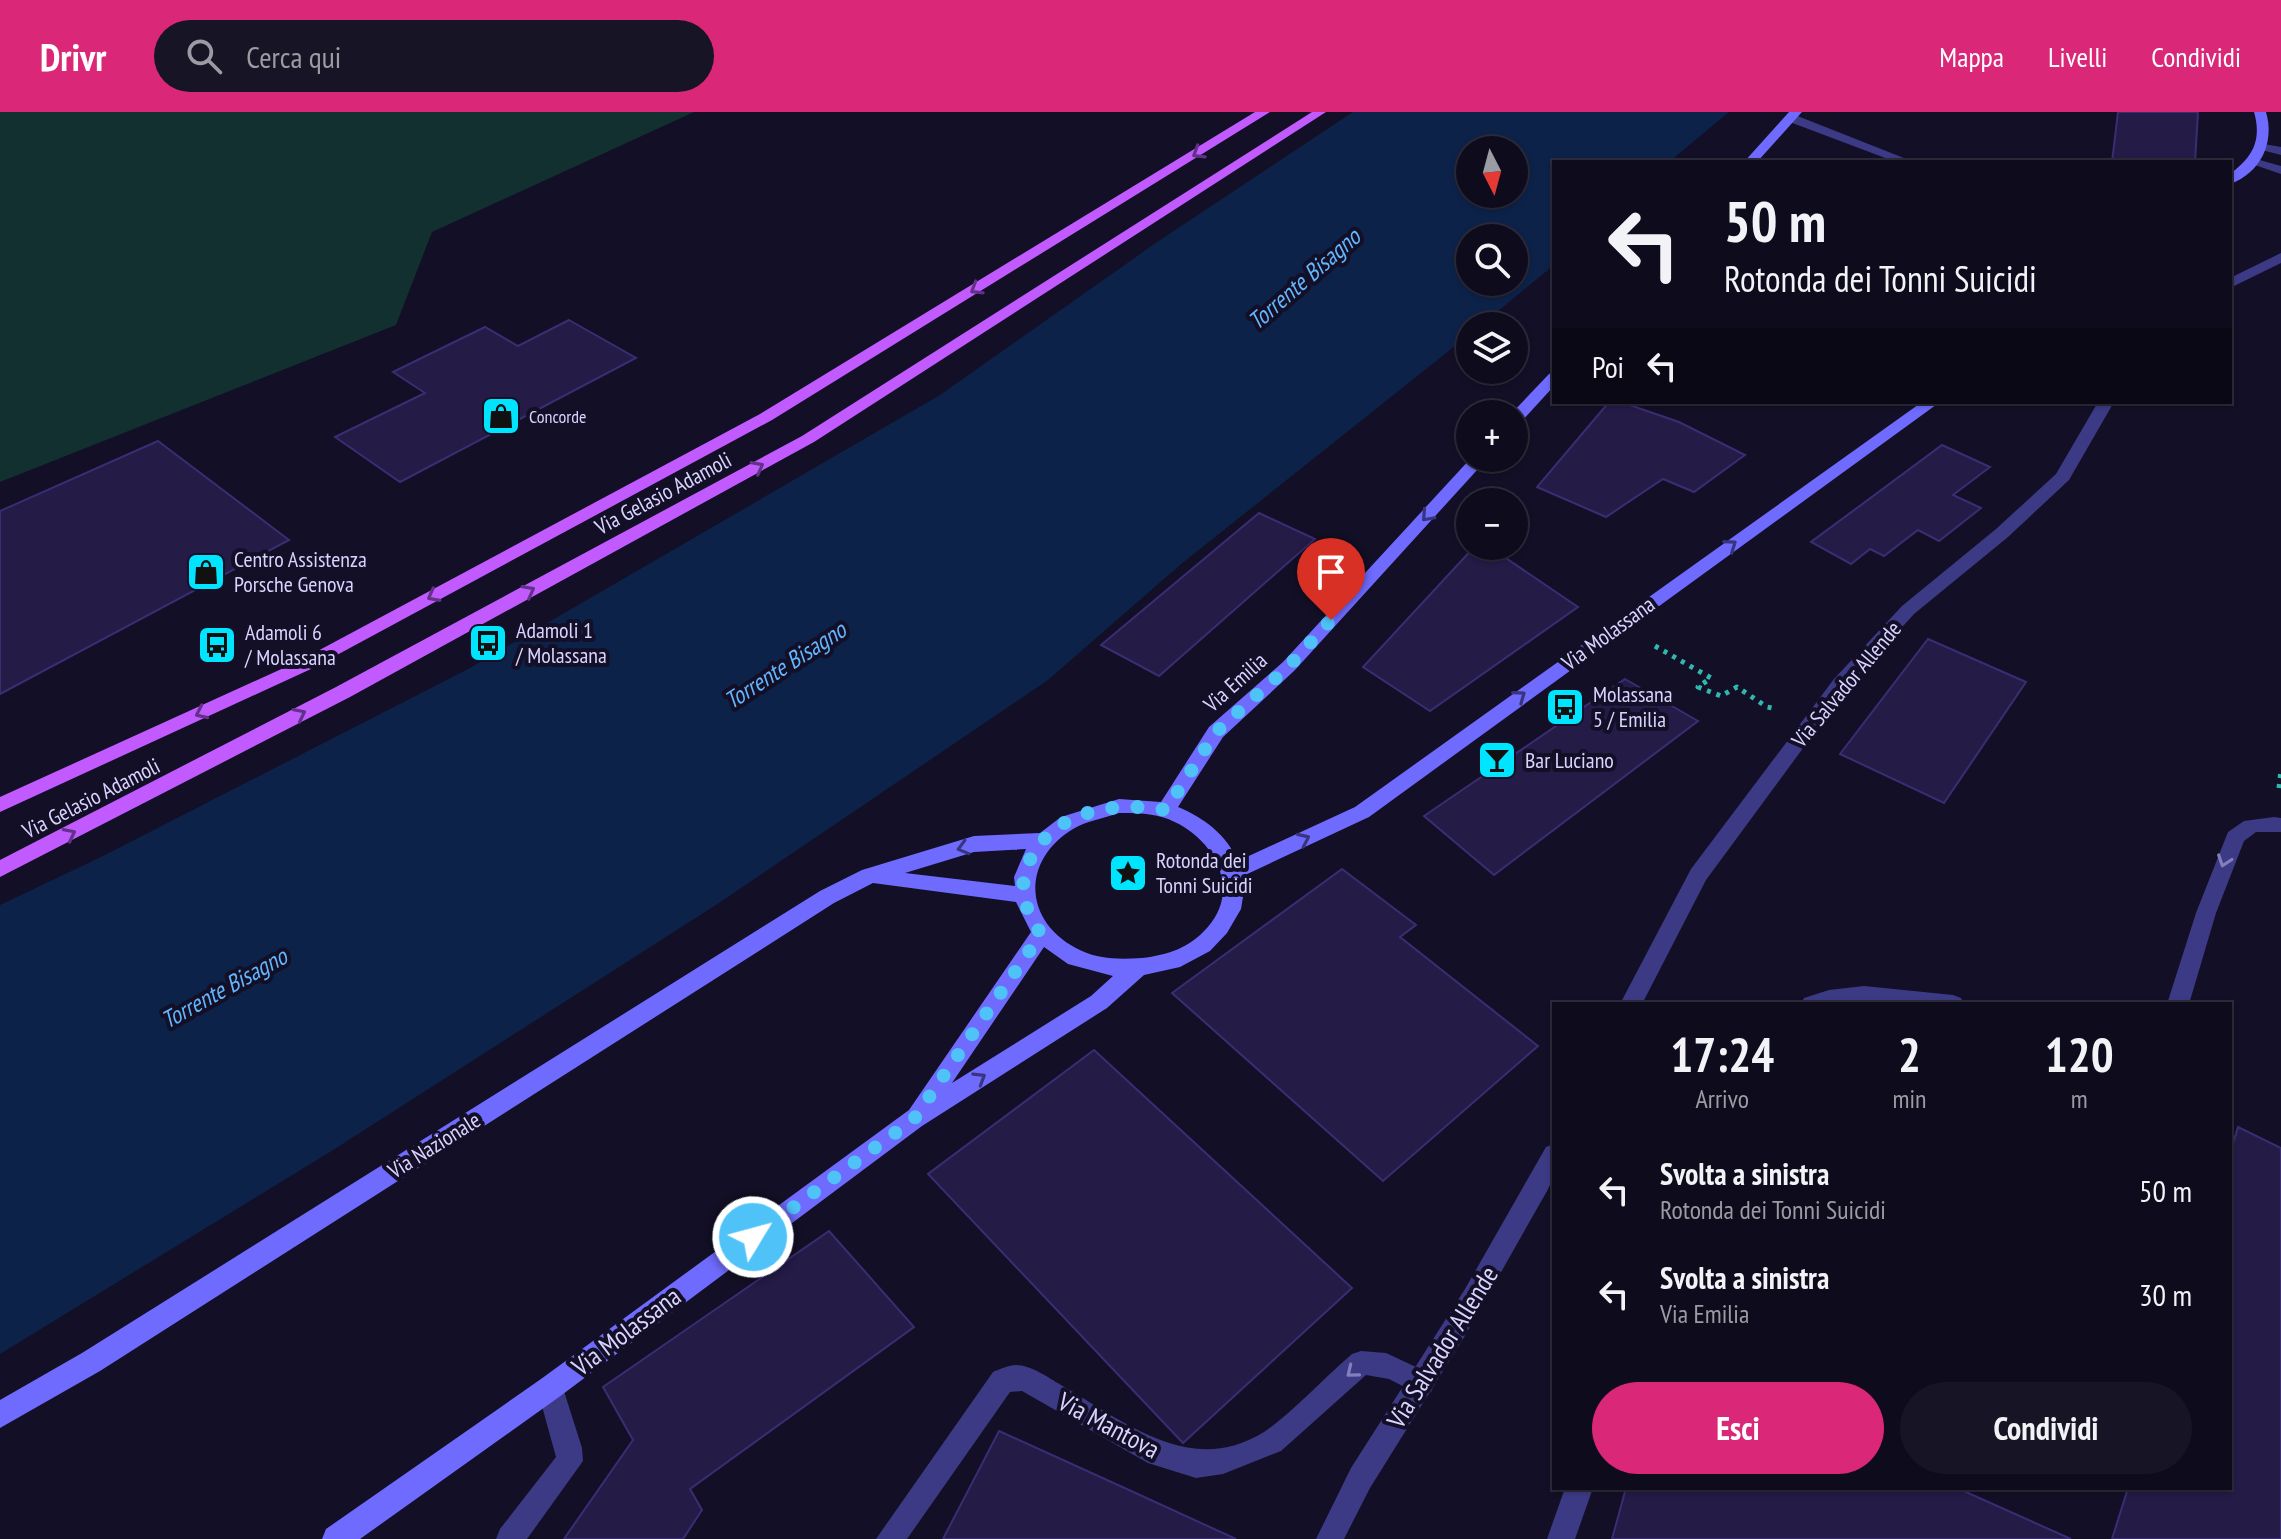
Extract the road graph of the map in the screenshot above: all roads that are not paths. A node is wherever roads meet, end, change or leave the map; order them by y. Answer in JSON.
{"nodes":[{"id":1,"x":1264,"y":112,"type":"edge"},
{"id":2,"x":1320,"y":112,"type":"edge"},
{"id":3,"x":2260,"y":112,"type":"edge"},
{"id":4,"x":1794,"y":115,"type":"edge"},
{"id":5,"x":2262,"y":146,"type":"junction"},
{"id":6,"x":2281,"y":151,"type":"edge"},
{"id":7,"x":1752,"y":160,"type":"edge"},
{"id":8,"x":1903,"y":160,"type":"edge"},
{"id":9,"x":2254,"y":160,"type":"junction"},
{"id":10,"x":2281,"y":170,"type":"edge"},
{"id":11,"x":2232,"y":178,"type":"edge"},
{"id":12,"x":2281,"y":257,"type":"edge"},
{"id":13,"x":2232,"y":283,"type":"edge"},
{"id":14,"x":1552,"y":379,"type":"edge"},
{"id":15,"x":1929,"y":404,"type":"edge"},
{"id":16,"x":2105,"y":404,"type":"edge"},
{"id":17,"x":1528,"y":405,"type":"edge"},
{"id":18,"x":1467,"y":472,"type":"edge"},
{"id":19,"x":0,"y":805,"type":"edge"},
{"id":20,"x":1166,"y":810,"type":"junction"},
{"id":21,"x":2281,"y":825,"type":"edge"},
{"id":22,"x":1041,"y":841,"type":"junction"},
{"id":23,"x":0,"y":869,"type":"edge"},
{"id":24,"x":1233,"y":872,"type":"junction"},
{"id":25,"x":869,"y":876,"type":"junction"},
{"id":26,"x":1023,"y":895,"type":"junction"},
{"id":27,"x":1041,"y":934,"type":"junction"},
{"id":28,"x":1137,"y":968,"type":"junction"},
{"id":29,"x":1632,"y":1002,"type":"edge"},
{"id":30,"x":1817,"y":1002,"type":"edge"},
{"id":31,"x":1937,"y":1002,"type":"edge"},
{"id":32,"x":2179,"y":1002,"type":"edge"},
{"id":33,"x":914,"y":1119,"type":"junction"},
{"id":34,"x":1552,"y":1158,"type":"edge"},
{"id":35,"x":1422,"y":1383,"type":"junction"},
{"id":36,"x":550,"y":1388,"type":"junction"},
{"id":37,"x":0,"y":1415,"type":"edge"},
{"id":38,"x":1578,"y":1490,"type":"edge"},
{"id":39,"x":336,"y":1539,"type":"edge"},
{"id":40,"x":510,"y":1539,"type":"edge"},
{"id":41,"x":890,"y":1539,"type":"edge"},
{"id":42,"x":1330,"y":1539,"type":"edge"},
{"id":43,"x":1561,"y":1539,"type":"edge"}],
"edges":[{"from":1,"to":19,"type":"main road","name":"Via Gelasio Adamoli","one_way":true},
{"from":23,"to":2,"type":"main road","name":"Via Gelasio Adamoli","one_way":true},
{"from":3,"to":5,"type":"main road"},
{"from":4,"to":7,"type":"main road"},
{"from":4,"to":8,"type":"street"},
{"from":5,"to":6,"type":"street"},
{"from":5,"to":9,"type":"main road"},
{"from":9,"to":10,"type":"street"},
{"from":9,"to":11,"type":"main road"},
{"from":12,"to":13,"type":"street"},
{"from":14,"to":17,"type":"main road"},
{"from":24,"to":15,"type":"main road","name":"Via Molassana","one_way":true},
{"from":16,"to":29,"type":"street","name":"Via Salvador Allende"},
{"from":18,"to":20,"type":"main road","name":"Via Emilia","one_way":true},
{"from":20,"to":22,"type":"main road"},
{"from":20,"to":24,"type":"main road"},
{"from":21,"to":32,"type":"street","one_way":true},
{"from":22,"to":25,"type":"main road","name":"Via Nazionale","one_way":true},
{"from":22,"to":26,"type":"main road"},
{"from":24,"to":28,"type":"main road"},
{"from":25,"to":26,"type":"main road"},
{"from":25,"to":37,"type":"main road","name":"Via Nazionale"},
{"from":26,"to":27,"type":"main road"},
{"from":27,"to":28,"type":"main road"},
{"from":27,"to":33,"type":"main road","name":"Via Molassana"},
{"from":33,"to":28,"type":"main road","name":"Via Molassana","one_way":true},
{"from":30,"to":31,"type":"street"},
{"from":33,"to":36,"type":"main road","name":"Via Molassana"},
{"from":34,"to":35,"type":"street","name":"Via Salvador Allende"},
{"from":35,"to":41,"type":"street","name":"Via Mantova","one_way":true},
{"from":35,"to":42,"type":"street","name":"Via Salvador Allende"},
{"from":36,"to":39,"type":"main road","name":"Via Molassana"},
{"from":36,"to":40,"type":"street"},
{"from":38,"to":43,"type":"street"}]}
